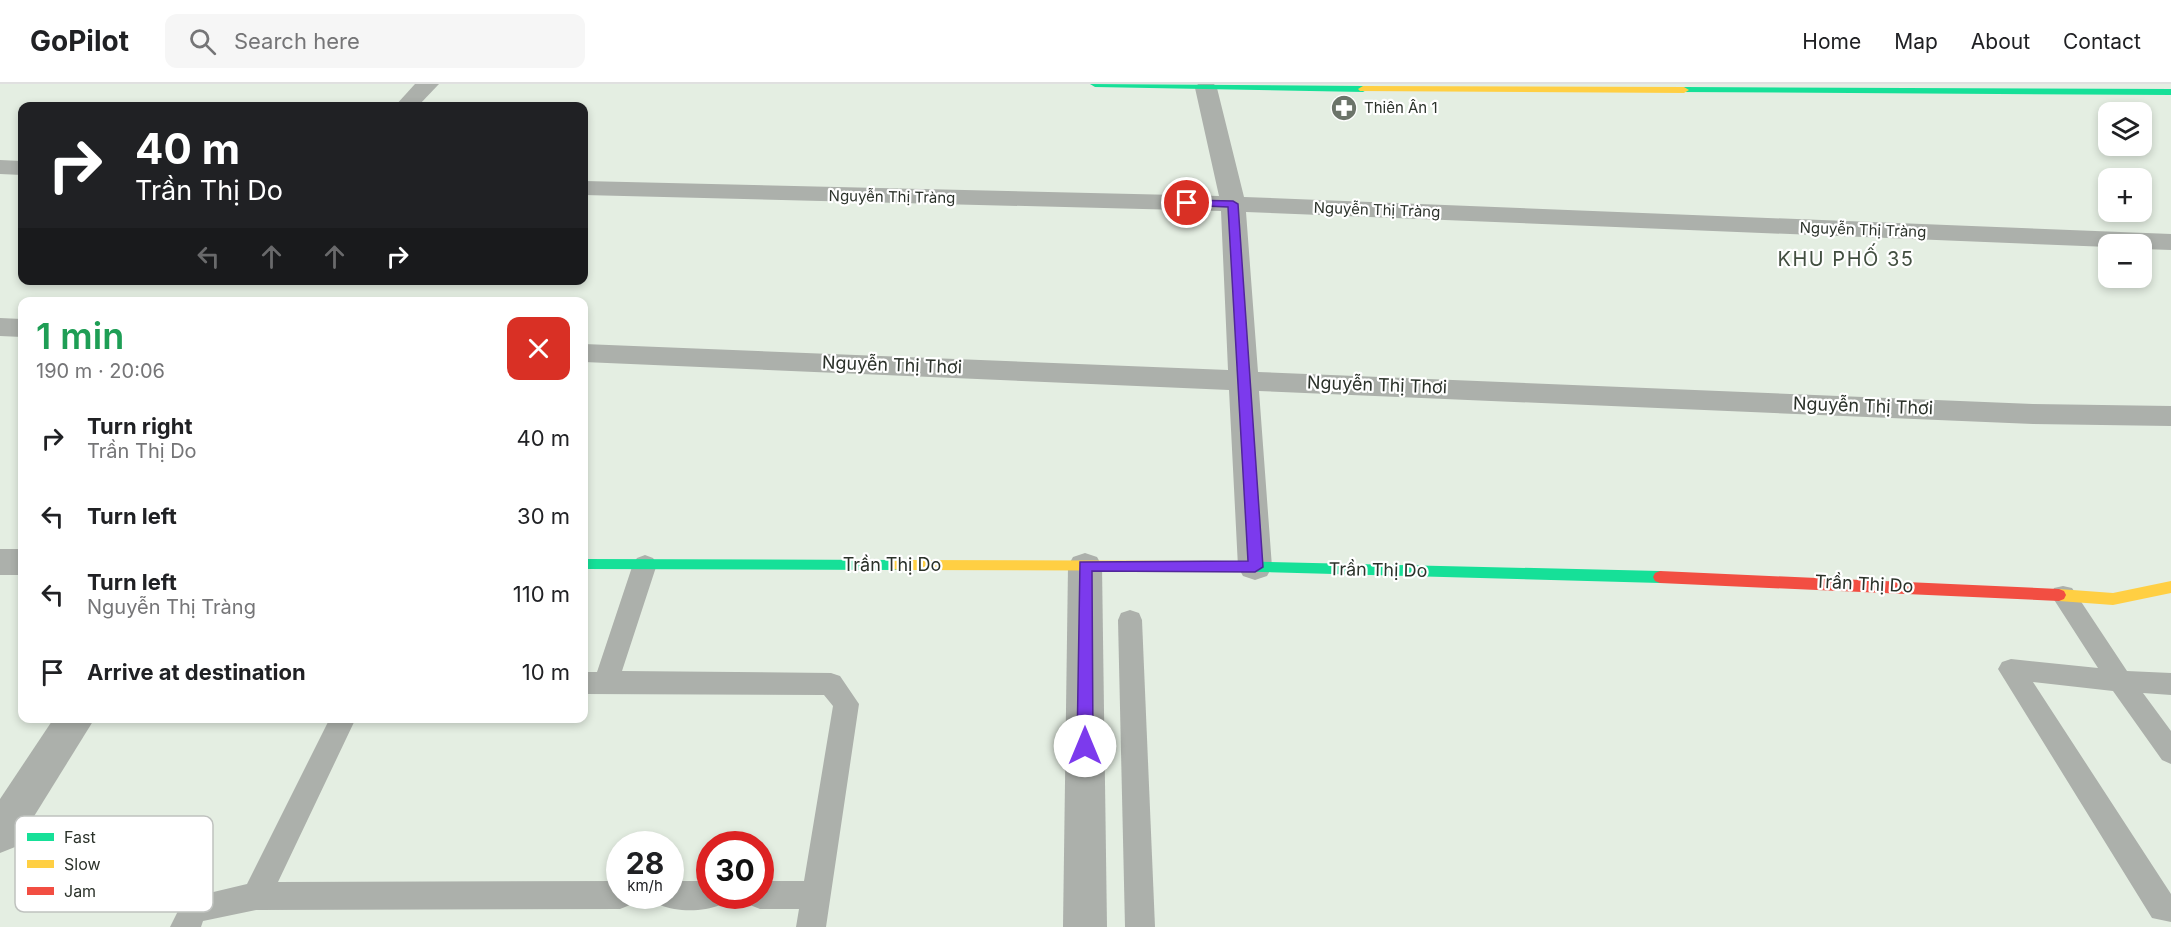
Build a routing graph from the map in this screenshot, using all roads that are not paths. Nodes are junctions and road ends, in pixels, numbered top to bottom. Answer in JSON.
{"nodes":[{"id":1,"x":428,"y":84,"type":"edge"},
{"id":2,"x":1095,"y":84,"type":"edge"},
{"id":3,"x":1206,"y":88,"type":"junction"},
{"id":4,"x":2171,"y":92,"type":"edge"},
{"id":5,"x":409,"y":102,"type":"edge"},
{"id":6,"x":0,"y":167,"type":"edge"},
{"id":7,"x":18,"y":168,"type":"edge"},
{"id":8,"x":588,"y":188,"type":"edge"},
{"id":9,"x":1233,"y":204,"type":"junction"},
{"id":10,"x":2171,"y":242,"type":"edge"},
{"id":11,"x":0,"y":327,"type":"edge"},
{"id":12,"x":18,"y":328,"type":"edge"},
{"id":13,"x":588,"y":353,"type":"edge"},
{"id":14,"x":1246,"y":380,"type":"junction"},
{"id":15,"x":2171,"y":416,"type":"edge"},
{"id":16,"x":0,"y":562,"type":"edge"},
{"id":17,"x":18,"y":562,"type":"edge"},
{"id":18,"x":588,"y":564,"type":"edge"},
{"id":19,"x":645,"y":564,"type":"junction"},
{"id":20,"x":1085,"y":566,"type":"junction"},
{"id":21,"x":1255,"y":567,"type":"junction"},
{"id":22,"x":2171,"y":587,"type":"edge"},
{"id":23,"x":2063,"y":596,"type":"junction"},
{"id":24,"x":1130,"y":620,"type":"dead end"},
{"id":25,"x":2120,"y":681,"type":"junction"},
{"id":26,"x":595,"y":682,"type":"edge"},
{"id":27,"x":2171,"y":684,"type":"edge"},
{"id":28,"x":73,"y":723,"type":"edge"},
{"id":29,"x":341,"y":723,"type":"edge"},
{"id":30,"x":2171,"y":752,"type":"edge"},
{"id":31,"x":0,"y":834,"type":"edge"},
{"id":32,"x":606,"y":895,"type":"edge"},
{"id":33,"x":774,"y":895,"type":"edge"},
{"id":34,"x":816,"y":895,"type":"junction"},
{"id":35,"x":256,"y":896,"type":"junction"},
{"id":36,"x":213,"y":905,"type":"edge"},
{"id":37,"x":2171,"y":908,"type":"edge"},
{"id":38,"x":192,"y":912,"type":"edge"},
{"id":39,"x":184,"y":927,"type":"edge"},
{"id":40,"x":811,"y":927,"type":"edge"},
{"id":41,"x":1085,"y":927,"type":"edge"},
{"id":42,"x":1140,"y":927,"type":"edge"}],
"edges":[{"from":1,"to":5,"type":"street"},
{"from":2,"to":3,"type":"street"},
{"from":3,"to":4,"type":"street"},
{"from":3,"to":9,"type":"street"},
{"from":6,"to":7,"type":"street"},
{"from":8,"to":9,"type":"street","name":"Nguyễn Thị Tràng"},
{"from":9,"to":10,"type":"street","name":"Nguyễn Thị Tràng"},
{"from":9,"to":14,"type":"street"},
{"from":11,"to":12,"type":"street"},
{"from":13,"to":14,"type":"street","name":"Nguyễn Thị Thơi"},
{"from":14,"to":15,"type":"street","name":"Nguyễn Thị Thơi"},
{"from":14,"to":21,"type":"street"},
{"from":16,"to":17,"type":"street"},
{"from":18,"to":19,"type":"street","name":"Trần Thị Do"},
{"from":19,"to":20,"type":"street","name":"Trần Thị Do"},
{"from":19,"to":26,"type":"lane"},
{"from":20,"to":21,"type":"street","name":"Trần Thị Do"},
{"from":20,"to":41,"type":"street"},
{"from":21,"to":23,"type":"street","name":"Trần Thị Do"},
{"from":22,"to":23,"type":"street","name":"Trần Thị Do"},
{"from":23,"to":25,"type":"lane"},
{"from":24,"to":42,"type":"lane"},
{"from":25,"to":27,"type":"lane"},
{"from":25,"to":30,"type":"lane"},
{"from":25,"to":37,"type":"lane"},
{"from":26,"to":34,"type":"lane"},
{"from":28,"to":31,"type":"street"},
{"from":29,"to":35,"type":"lane"},
{"from":32,"to":35,"type":"lane"},
{"from":33,"to":34,"type":"lane"},
{"from":34,"to":40,"type":"lane"},
{"from":35,"to":36,"type":"lane"},
{"from":38,"to":39,"type":"lane"}]}
